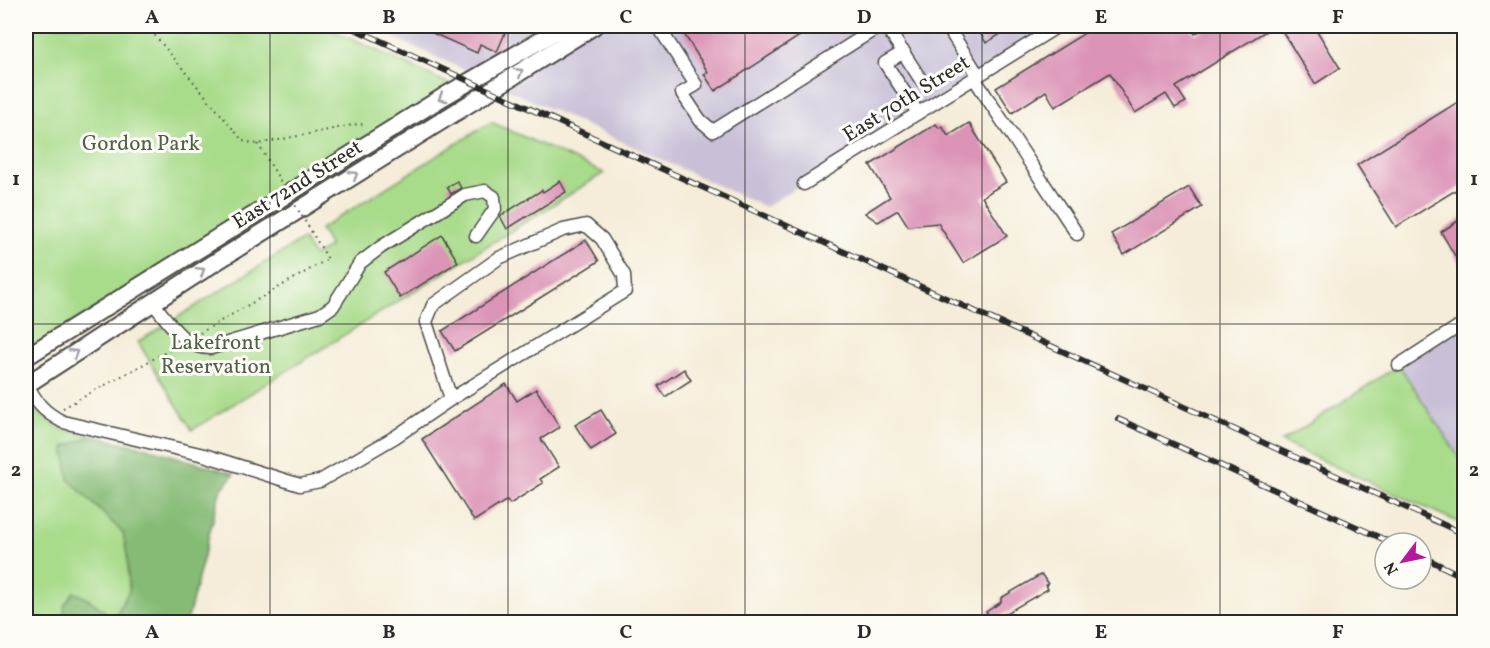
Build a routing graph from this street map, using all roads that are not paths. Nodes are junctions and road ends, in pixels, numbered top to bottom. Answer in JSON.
{"nodes":[{"id":1,"x":565,"y":26,"type":"edge"},
{"id":2,"x":594,"y":26,"type":"edge"},
{"id":3,"x":658,"y":26,"type":"edge"},
{"id":4,"x":880,"y":26,"type":"edge"},
{"id":5,"x":886,"y":26,"type":"edge"},
{"id":6,"x":947,"y":26,"type":"edge"},
{"id":7,"x":1058,"y":26,"type":"edge"},
{"id":8,"x":904,"y":52,"type":"junction"},
{"id":9,"x":976,"y":77,"type":"junction"},
{"id":10,"x":921,"y":80,"type":"dead end"},
{"id":11,"x":918,"y":113,"type":"junction"},
{"id":12,"x":804,"y":184,"type":"dead end"},
{"id":13,"x":1077,"y":234,"type":"dead end"},
{"id":14,"x":476,"y":236,"type":"dead end"},
{"id":15,"x":142,"y":283,"type":"junction"},
{"id":16,"x":152,"y":302,"type":"junction"},
{"id":17,"x":1464,"y":323,"type":"edge"},
{"id":18,"x":26,"y":357,"type":"edge"},
{"id":19,"x":1399,"y":365,"type":"dead end"},
{"id":20,"x":26,"y":384,"type":"edge"},
{"id":21,"x":451,"y":399,"type":"junction"}],
"edges":[{"from":1,"to":15,"type":"main road","name":"East 72nd Street","one_way":true},
{"from":16,"to":2,"type":"main road","name":"East 72nd Street","one_way":true},
{"from":3,"to":4,"type":"street"},
{"from":5,"to":8,"type":"street"},
{"from":6,"to":9,"type":"street"},
{"from":7,"to":9,"type":"street","name":"East 70th Street"},
{"from":8,"to":10,"type":"street"},
{"from":8,"to":11,"type":"street"},
{"from":9,"to":11,"type":"street","name":"East 70th Street"},
{"from":9,"to":13,"type":"street"},
{"from":11,"to":12,"type":"street","name":"East 70th Street"},
{"from":14,"to":16,"type":"street"},
{"from":15,"to":16,"type":"main road"},
{"from":15,"to":18,"type":"main road","name":"East 72nd Street"},
{"from":20,"to":16,"type":"main road","name":"East 72nd Street","one_way":true},
{"from":17,"to":19,"type":"street"},
{"from":20,"to":21,"type":"street"},
{"from":21,"to":21,"type":"street"}]}
